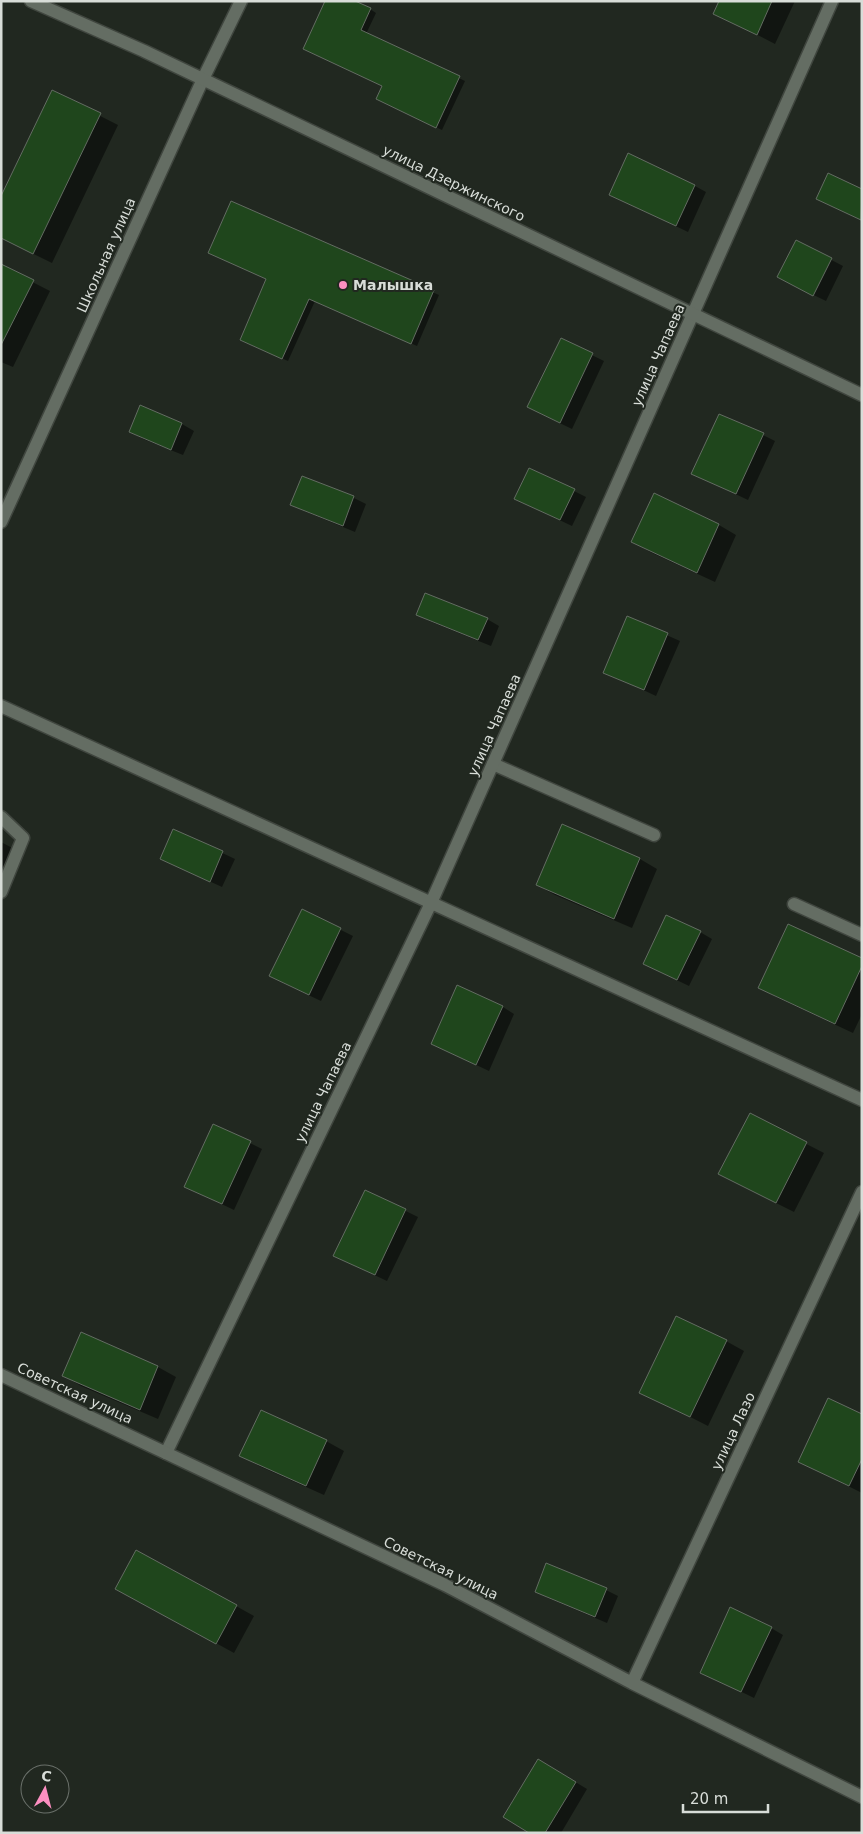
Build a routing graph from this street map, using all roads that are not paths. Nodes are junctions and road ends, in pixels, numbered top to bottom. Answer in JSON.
{"nodes":[{"id":1,"x":31,"y":1,"type":"edge"},
{"id":2,"x":241,"y":1,"type":"edge"},
{"id":3,"x":832,"y":1,"type":"edge"},
{"id":4,"x":203,"y":79,"type":"junction"},
{"id":5,"x":693,"y":314,"type":"junction"},
{"id":6,"x":862,"y":395,"type":"edge"},
{"id":7,"x":1,"y":522,"type":"edge"},
{"id":8,"x":1,"y":706,"type":"edge"},
{"id":9,"x":493,"y":764,"type":"junction"},
{"id":10,"x":1,"y":817,"type":"edge"},
{"id":11,"x":654,"y":835,"type":"dead end"},
{"id":12,"x":1,"y":892,"type":"edge"},
{"id":13,"x":431,"y":903,"type":"junction"},
{"id":14,"x":794,"y":904,"type":"dead end"},
{"id":15,"x":862,"y":935,"type":"edge"},
{"id":16,"x":862,"y":1100,"type":"edge"},
{"id":17,"x":862,"y":1192,"type":"edge"},
{"id":18,"x":1,"y":1375,"type":"edge"},
{"id":19,"x":166,"y":1453,"type":"junction"},
{"id":20,"x":632,"y":1683,"type":"junction"},
{"id":21,"x":862,"y":1797,"type":"edge"}],
"edges":[{"from":1,"to":4,"type":"street","name":"улица Дзержинского"},
{"from":2,"to":4,"type":"street","name":"Школьная улица"},
{"from":3,"to":5,"type":"street","name":"улица Чапаева"},
{"from":4,"to":5,"type":"street","name":"улица Дзержинского"},
{"from":4,"to":7,"type":"street","name":"Школьная улица"},
{"from":5,"to":6,"type":"street","name":"улица Дзержинского"},
{"from":5,"to":9,"type":"street","name":"улица Чапаева"},
{"from":8,"to":13,"type":"street"},
{"from":9,"to":11,"type":"street"},
{"from":9,"to":13,"type":"street","name":"улица Чапаева"},
{"from":10,"to":12,"type":"street"},
{"from":13,"to":16,"type":"street"},
{"from":13,"to":19,"type":"street","name":"улица Чапаева"},
{"from":14,"to":15,"type":"street"},
{"from":17,"to":20,"type":"street","name":"улица Лазо"},
{"from":18,"to":19,"type":"street","name":"Советская улица"},
{"from":19,"to":20,"type":"street","name":"Советская улица"},
{"from":20,"to":21,"type":"street","name":"Советская улица"}]}
